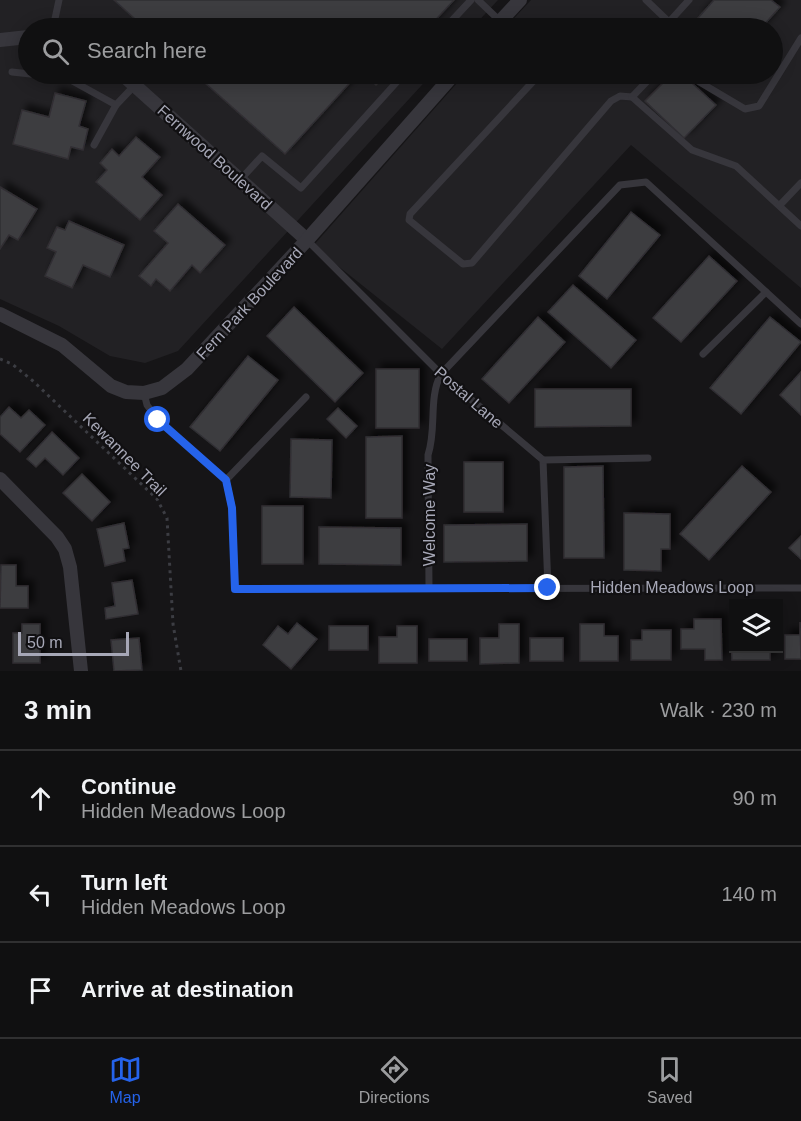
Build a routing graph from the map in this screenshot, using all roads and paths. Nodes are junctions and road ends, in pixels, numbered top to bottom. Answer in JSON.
{"nodes":[{"id":1,"x":59,"y":0,"type":"edge"},
{"id":2,"x":471,"y":0,"type":"edge"},
{"id":3,"x":478,"y":0,"type":"edge"},
{"id":4,"x":520,"y":0,"type":"edge"},
{"id":5,"x":646,"y":0,"type":"edge"},
{"id":6,"x":689,"y":0,"type":"edge"},
{"id":7,"x":55,"y":18,"type":"edge"},
{"id":8,"x":454,"y":18,"type":"edge"},
{"id":9,"x":492,"y":18,"type":"edge"},
{"id":10,"x":503,"y":18,"type":"edge"},
{"id":11,"x":665,"y":18,"type":"edge"},
{"id":12,"x":673,"y":18,"type":"edge"},
{"id":13,"x":18,"y":39,"type":"edge"},
{"id":14,"x":801,"y":39,"type":"edge"},
{"id":15,"x":0,"y":40,"type":"edge"},
{"id":16,"x":783,"y":68,"type":"edge"},
{"id":17,"x":12,"y":72,"type":"dead end"},
{"id":18,"x":18,"y":73,"type":"edge"},
{"id":19,"x":78,"y":84,"type":"edge"},
{"id":20,"x":395,"y":84,"type":"edge"},
{"id":21,"x":445,"y":84,"type":"edge"},
{"id":22,"x":531,"y":84,"type":"edge"},
{"id":23,"x":645,"y":84,"type":"edge"},
{"id":24,"x":702,"y":84,"type":"edge"},
{"id":25,"x":773,"y":84,"type":"edge"},
{"id":26,"x":135,"y":85,"type":"joint"},
{"id":27,"x":632,"y":98,"type":"junction"},
{"id":28,"x":116,"y":105,"type":"junction"},
{"id":29,"x":94,"y":145,"type":"dead end"},
{"id":30,"x":240,"y":180,"type":"junction"},
{"id":31,"x":801,"y":183,"type":"edge"},
{"id":32,"x":780,"y":205,"type":"junction"},
{"id":33,"x":801,"y":226,"type":"edge"},
{"id":34,"x":307,"y":240,"type":"junction"},
{"id":35,"x":766,"y":292,"type":"junction"},
{"id":36,"x":0,"y":314,"type":"edge"},
{"id":37,"x":801,"y":324,"type":"edge"},
{"id":38,"x":703,"y":354,"type":"dead end"},
{"id":39,"x":0,"y":359,"type":"edge"},
{"id":40,"x":441,"y":374,"type":"junction"},
{"id":41,"x":144,"y":393,"type":"junction"},
{"id":42,"x":306,"y":397,"type":"dead end"},
{"id":43,"x":648,"y":458,"type":"dead end"},
{"id":44,"x":543,"y":460,"type":"junction"},
{"id":45,"x":0,"y":479,"type":"edge"},
{"id":46,"x":226,"y":480,"type":"junction"},
{"id":47,"x":429,"y":587,"type":"junction"},
{"id":48,"x":548,"y":588,"type":"junction"},
{"id":49,"x":801,"y":588,"type":"edge"},
{"id":50,"x":81,"y":671,"type":"edge"},
{"id":51,"x":181,"y":671,"type":"edge"}],
"edges":[{"from":1,"to":7,"type":"lane"},
{"from":2,"to":8,"type":"lane"},
{"from":3,"to":9,"type":"lane"},
{"from":4,"to":10,"type":"street"},
{"from":5,"to":11,"type":"lane"},
{"from":6,"to":12,"type":"lane"},
{"from":13,"to":15,"type":"street"},
{"from":14,"to":16,"type":"lane"},
{"from":17,"to":18,"type":"lane"},
{"from":19,"to":28,"type":"lane"},
{"from":20,"to":30,"type":"lane"},
{"from":21,"to":34,"type":"street","name":"Fern Park Boulevard"},
{"from":22,"to":27,"type":"lane"},
{"from":23,"to":27,"type":"lane"},
{"from":24,"to":25,"type":"lane"},
{"from":26,"to":28,"type":"lane"},
{"from":26,"to":30,"type":"street","name":"Fernwood Boulevard"},
{"from":27,"to":32,"type":"lane"},
{"from":28,"to":29,"type":"lane"},
{"from":30,"to":34,"type":"street","name":"Fernwood Boulevard"},
{"from":31,"to":32,"type":"lane"},
{"from":32,"to":33,"type":"lane"},
{"from":34,"to":40,"type":"lane","name":"Postal Lane"},
{"from":34,"to":41,"type":"street","name":"Fern Park Boulevard"},
{"from":35,"to":37,"type":"lane"},
{"from":35,"to":38,"type":"lane"},
{"from":35,"to":40,"type":"lane"},
{"from":36,"to":41,"type":"street"},
{"from":39,"to":51,"type":"path","name":"Kewannee Trail"},
{"from":40,"to":44,"type":"lane","name":"Postal Lane"},
{"from":40,"to":47,"type":"lane","name":"Welcome Way"},
{"from":41,"to":46,"type":"lane"},
{"from":42,"to":46,"type":"lane"},
{"from":43,"to":44,"type":"lane"},
{"from":44,"to":48,"type":"lane"},
{"from":45,"to":50,"type":"street"},
{"from":46,"to":47,"type":"lane","name":"Hidden Meadows Loop"},
{"from":47,"to":48,"type":"lane","name":"Hidden Meadows Loop"},
{"from":48,"to":49,"type":"lane","name":"Hidden Meadows Loop"}]}
